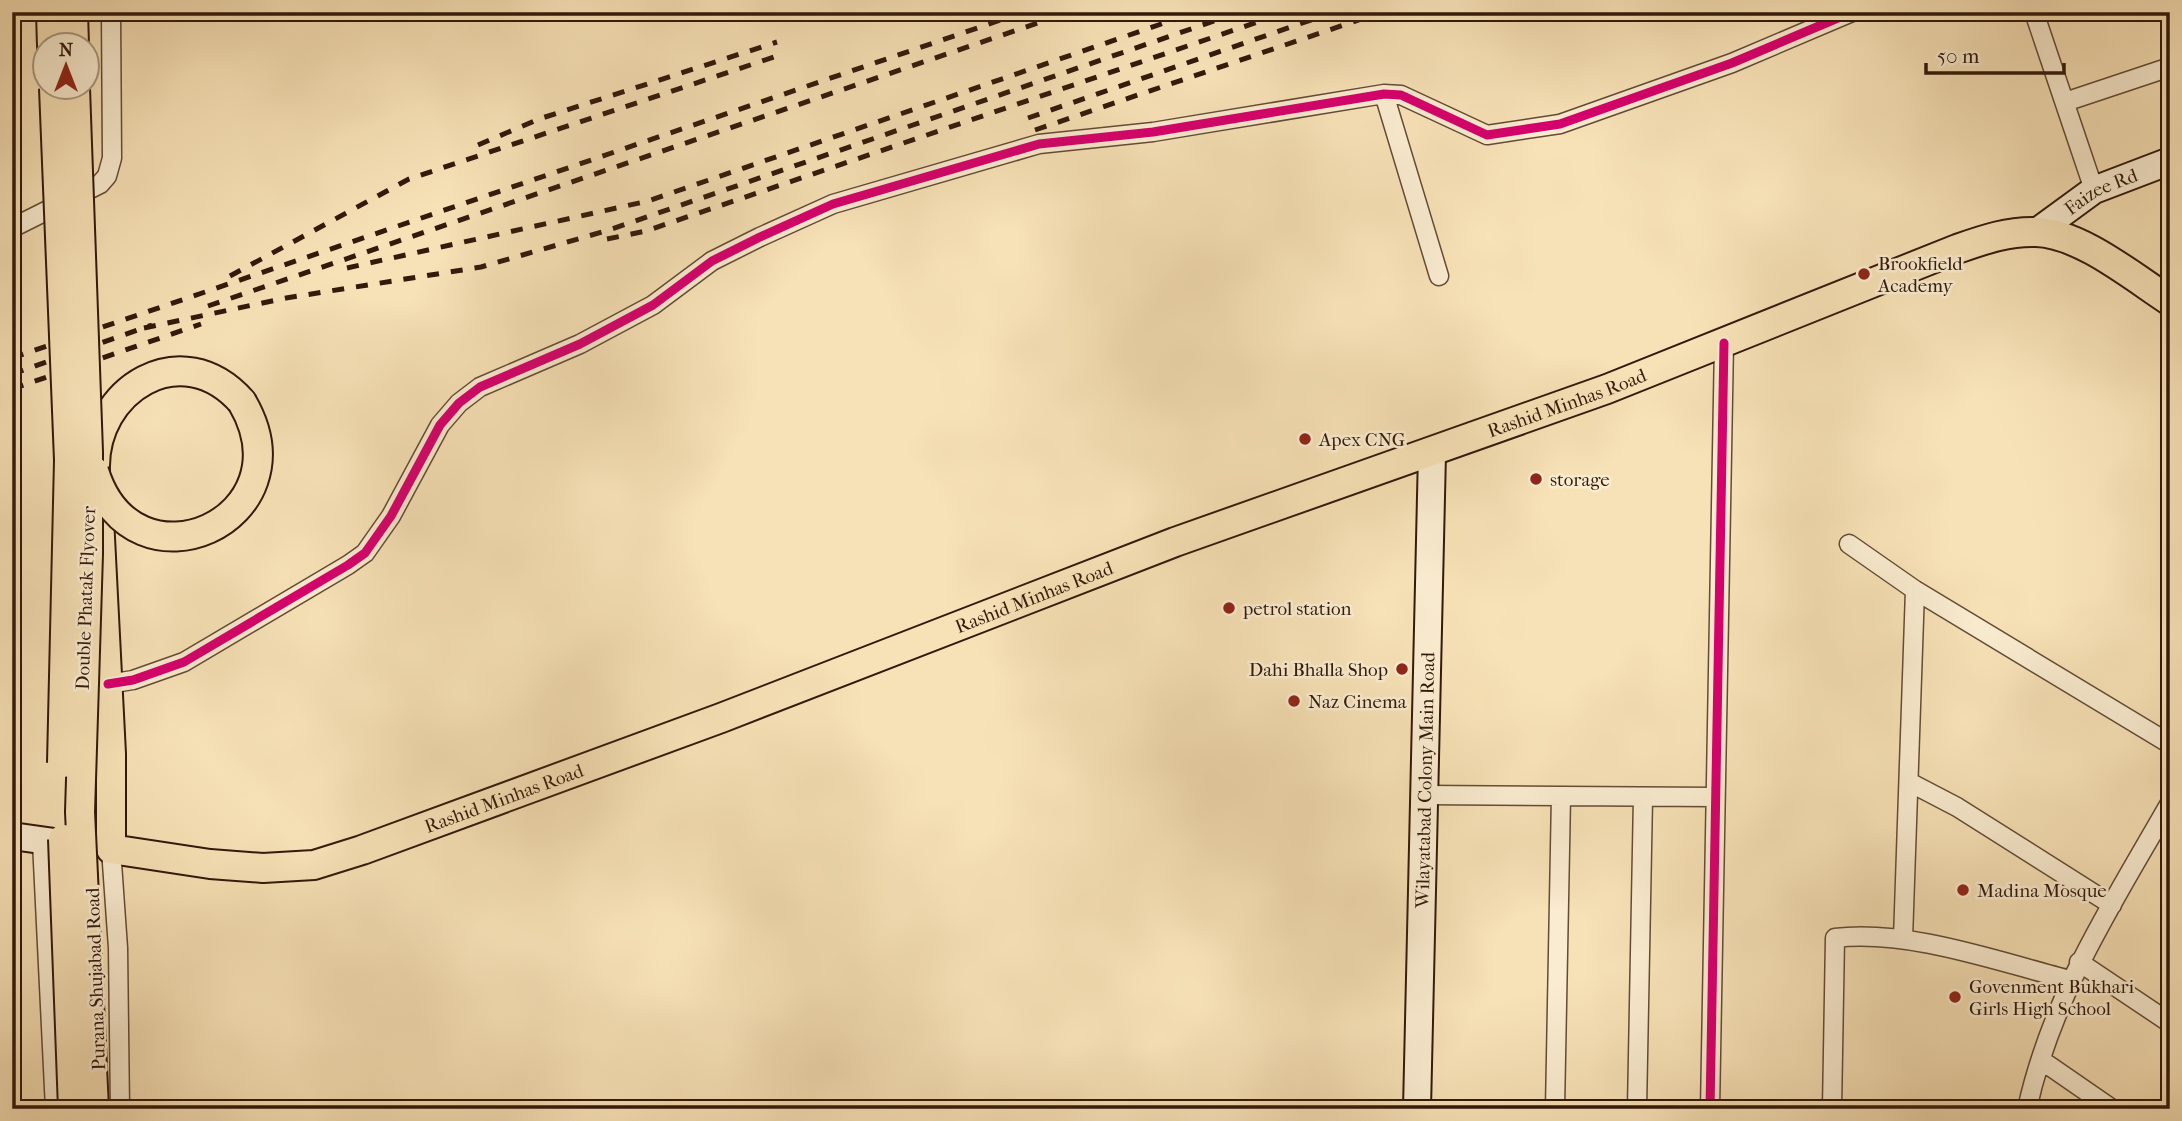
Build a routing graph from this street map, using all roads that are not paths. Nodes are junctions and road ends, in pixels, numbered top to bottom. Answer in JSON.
{"nodes":[{"id":1,"x":51,"y":12,"type":"edge"},
{"id":2,"x":72,"y":12,"type":"edge"},
{"id":3,"x":111,"y":12,"type":"edge"},
{"id":4,"x":1852,"y":12,"type":"edge"},
{"id":5,"x":2034,"y":12,"type":"edge"},
{"id":6,"x":52,"y":32,"type":"edge"},
{"id":7,"x":73,"y":32,"type":"edge"},
{"id":8,"x":2170,"y":67,"type":"edge"},
{"id":9,"x":1384,"y":94,"type":"junction"},
{"id":10,"x":55,"y":102,"type":"edge"},
{"id":11,"x":76,"y":102,"type":"edge"},
{"id":12,"x":2065,"y":102,"type":"junction"},
{"id":13,"x":2170,"y":161,"type":"edge"},
{"id":14,"x":2094,"y":190,"type":"junction"},
{"id":15,"x":21,"y":225,"type":"edge"},
{"id":16,"x":2038,"y":232,"type":"junction"},
{"id":17,"x":1439,"y":276,"type":"dead end"},
{"id":18,"x":2170,"y":301,"type":"edge"},
{"id":19,"x":1724,"y":342,"type":"junction"},
{"id":20,"x":88,"y":452,"type":"junction"},
{"id":21,"x":1432,"y":453,"type":"junction"},
{"id":22,"x":1849,"y":544,"type":"dead end"},
{"id":23,"x":1916,"y":590,"type":"junction"},
{"id":24,"x":108,"y":684,"type":"junction"},
{"id":25,"x":2170,"y":744,"type":"edge"},
{"id":26,"x":1909,"y":782,"type":"junction"},
{"id":27,"x":1426,"y":795,"type":"junction"},
{"id":28,"x":1561,"y":796,"type":"junction"},
{"id":29,"x":1643,"y":797,"type":"junction"},
{"id":30,"x":1715,"y":797,"type":"junction"},
{"id":31,"x":2170,"y":803,"type":"edge"},
{"id":32,"x":12,"y":836,"type":"edge"},
{"id":33,"x":42,"y":842,"type":"junction"},
{"id":34,"x":111,"y":849,"type":"junction"},
{"id":35,"x":2112,"y":905,"type":"junction"},
{"id":36,"x":1903,"y":939,"type":"junction"},
{"id":37,"x":2080,"y":962,"type":"junction"},
{"id":38,"x":2070,"y":980,"type":"junction"},
{"id":39,"x":2170,"y":1023,"type":"edge"},
{"id":40,"x":2041,"y":1060,"type":"junction"},
{"id":41,"x":55,"y":1109,"type":"edge"},
{"id":42,"x":73,"y":1109,"type":"edge"},
{"id":43,"x":94,"y":1109,"type":"edge"},
{"id":44,"x":120,"y":1109,"type":"edge"},
{"id":45,"x":1417,"y":1109,"type":"edge"},
{"id":46,"x":1555,"y":1109,"type":"edge"},
{"id":47,"x":1637,"y":1109,"type":"edge"},
{"id":48,"x":1710,"y":1109,"type":"edge"},
{"id":49,"x":1832,"y":1109,"type":"edge"},
{"id":50,"x":2027,"y":1109,"type":"edge"},
{"id":51,"x":2112,"y":1109,"type":"edge"}],
"edges":[{"from":1,"to":6,"type":"main road"},
{"from":2,"to":7,"type":"main road"},
{"from":3,"to":15,"type":"street"},
{"from":4,"to":9,"type":"street"},
{"from":5,"to":12,"type":"street"},
{"from":8,"to":12,"type":"street"},
{"from":9,"to":17,"type":"street"},
{"from":9,"to":24,"type":"street"},
{"from":10,"to":42,"type":"main road","name":"Double Phatak Flyover","bridge":true},
{"from":11,"to":20,"type":"main road","name":"Double Phatak Flyover","bridge":true},
{"from":12,"to":14,"type":"street"},
{"from":13,"to":14,"type":"street","name":"Faizee Rd"},
{"from":14,"to":16,"type":"street","name":"Faizee Rd"},
{"from":16,"to":18,"type":"main road","name":"Rashid Minhas Road"},
{"from":16,"to":19,"type":"main road","name":"Rashid Minhas Road"},
{"from":19,"to":21,"type":"main road","name":"Rashid Minhas Road"},
{"from":19,"to":30,"type":"street"},
{"from":20,"to":24,"type":"main road","bridge":true},
{"from":20,"to":43,"type":"main road","name":"Double Phatak Flyover","bridge":true},
{"from":21,"to":27,"type":"street","name":"Wilayatabad Colony Main Road"},
{"from":21,"to":34,"type":"main road","name":"Rashid Minhas Road"},
{"from":22,"to":23,"type":"street"},
{"from":23,"to":25,"type":"street"},
{"from":23,"to":26,"type":"street"},
{"from":24,"to":34,"type":"main road"},
{"from":26,"to":35,"type":"street"},
{"from":26,"to":36,"type":"street"},
{"from":27,"to":28,"type":"street"},
{"from":27,"to":45,"type":"street","name":"Wilayatabad Colony Main Road"},
{"from":28,"to":29,"type":"street"},
{"from":28,"to":46,"type":"street"},
{"from":29,"to":30,"type":"street"},
{"from":29,"to":47,"type":"street"},
{"from":30,"to":48,"type":"street"},
{"from":31,"to":35,"type":"street"},
{"from":32,"to":33,"type":"street","name":"Rashid Minhas Road"},
{"from":33,"to":34,"type":"street","name":"Rashid Minhas Road"},
{"from":33,"to":41,"type":"street"},
{"from":34,"to":44,"type":"street","name":"Purana Shujabad Road"},
{"from":35,"to":37,"type":"street"},
{"from":36,"to":38,"type":"street"},
{"from":36,"to":49,"type":"street"},
{"from":37,"to":38,"type":"street"},
{"from":37,"to":39,"type":"street"},
{"from":38,"to":40,"type":"street"},
{"from":40,"to":50,"type":"street"},
{"from":40,"to":51,"type":"street"}]}
